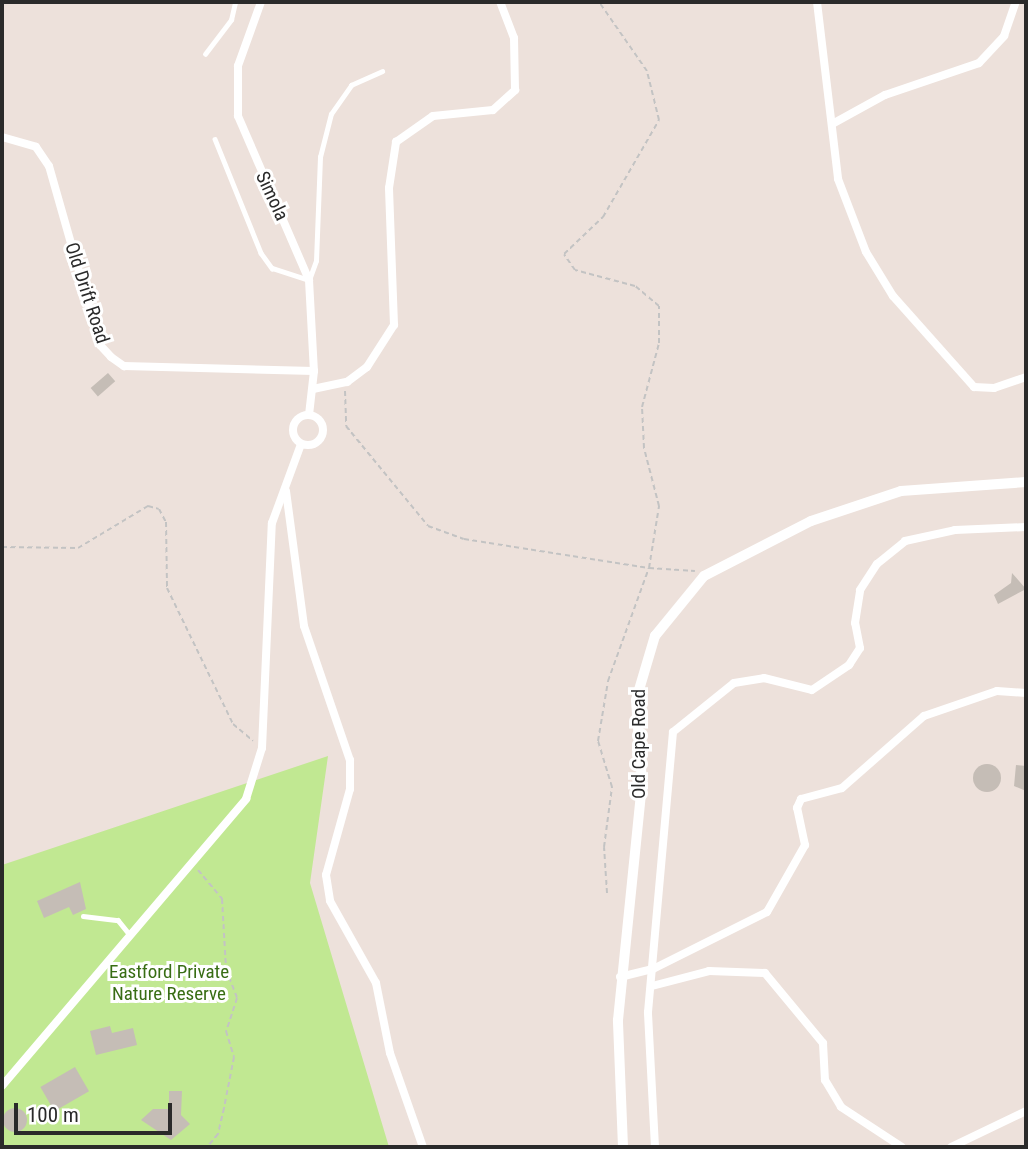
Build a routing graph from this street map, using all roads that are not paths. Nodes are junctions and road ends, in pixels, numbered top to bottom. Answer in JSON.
{"nodes":[{"id":1,"x":235,"y":2,"type":"edge"},
{"id":2,"x":261,"y":2,"type":"edge"},
{"id":3,"x":500,"y":2,"type":"edge"},
{"id":4,"x":817,"y":2,"type":"edge"},
{"id":5,"x":1016,"y":2,"type":"edge"},
{"id":6,"x":205,"y":54,"type":"dead end"},
{"id":7,"x":382,"y":71,"type":"dead end"},
{"id":8,"x":834,"y":123,"type":"junction"},
{"id":9,"x":2,"y":137,"type":"edge"},
{"id":10,"x":215,"y":139,"type":"dead end"},
{"id":11,"x":309,"y":280,"type":"junction"},
{"id":12,"x":314,"y":371,"type":"junction"},
{"id":13,"x":1026,"y":377,"type":"edge"},
{"id":14,"x":313,"y":391,"type":"junction"},
{"id":15,"x":309,"y":415,"type":"junction"},
{"id":16,"x":301,"y":444,"type":"junction"},
{"id":17,"x":1026,"y":482,"type":"edge"},
{"id":18,"x":286,"y":492,"type":"junction"},
{"id":19,"x":1026,"y":527,"type":"edge"},
{"id":20,"x":1026,"y":693,"type":"edge"},
{"id":21,"x":83,"y":916,"type":"dead end"},
{"id":22,"x":131,"y":935,"type":"junction"},
{"id":23,"x":653,"y":969,"type":"junction"},
{"id":24,"x":620,"y":977,"type":"junction"},
{"id":25,"x":652,"y":986,"type":"junction"},
{"id":26,"x":2,"y":1086,"type":"edge"},
{"id":27,"x":1026,"y":1111,"type":"edge"},
{"id":28,"x":423,"y":1147,"type":"edge"},
{"id":29,"x":623,"y":1147,"type":"edge"},
{"id":30,"x":655,"y":1147,"type":"edge"},
{"id":31,"x":902,"y":1147,"type":"edge"},
{"id":32,"x":951,"y":1147,"type":"edge"}],
"edges":[{"from":1,"to":6,"type":"lane"},
{"from":2,"to":11,"type":"street","name":"Simola"},
{"from":3,"to":14,"type":"street"},
{"from":4,"to":8,"type":"street"},
{"from":5,"to":8,"type":"street"},
{"from":7,"to":11,"type":"lane"},
{"from":8,"to":13,"type":"street"},
{"from":9,"to":12,"type":"street","name":"Old Drift Road"},
{"from":10,"to":11,"type":"lane"},
{"from":11,"to":12,"type":"street","name":"Simola"},
{"from":12,"to":14,"type":"street","name":"Simola"},
{"from":14,"to":15,"type":"street","name":"Simola"},
{"from":15,"to":16,"type":"street","name":"Simola"},
{"from":15,"to":16,"type":"street"},
{"from":16,"to":18,"type":"street"},
{"from":17,"to":24,"type":"street","name":"Old Cape Road"},
{"from":18,"to":22,"type":"street"},
{"from":18,"to":28,"type":"street"},
{"from":19,"to":23,"type":"street"},
{"from":20,"to":23,"type":"street"},
{"from":21,"to":22,"type":"lane"},
{"from":22,"to":26,"type":"street"},
{"from":23,"to":24,"type":"street"},
{"from":23,"to":25,"type":"street"},
{"from":24,"to":29,"type":"street","name":"Old Cape Road"},
{"from":25,"to":30,"type":"street"},
{"from":25,"to":31,"type":"street"},
{"from":27,"to":32,"type":"street"}]}
